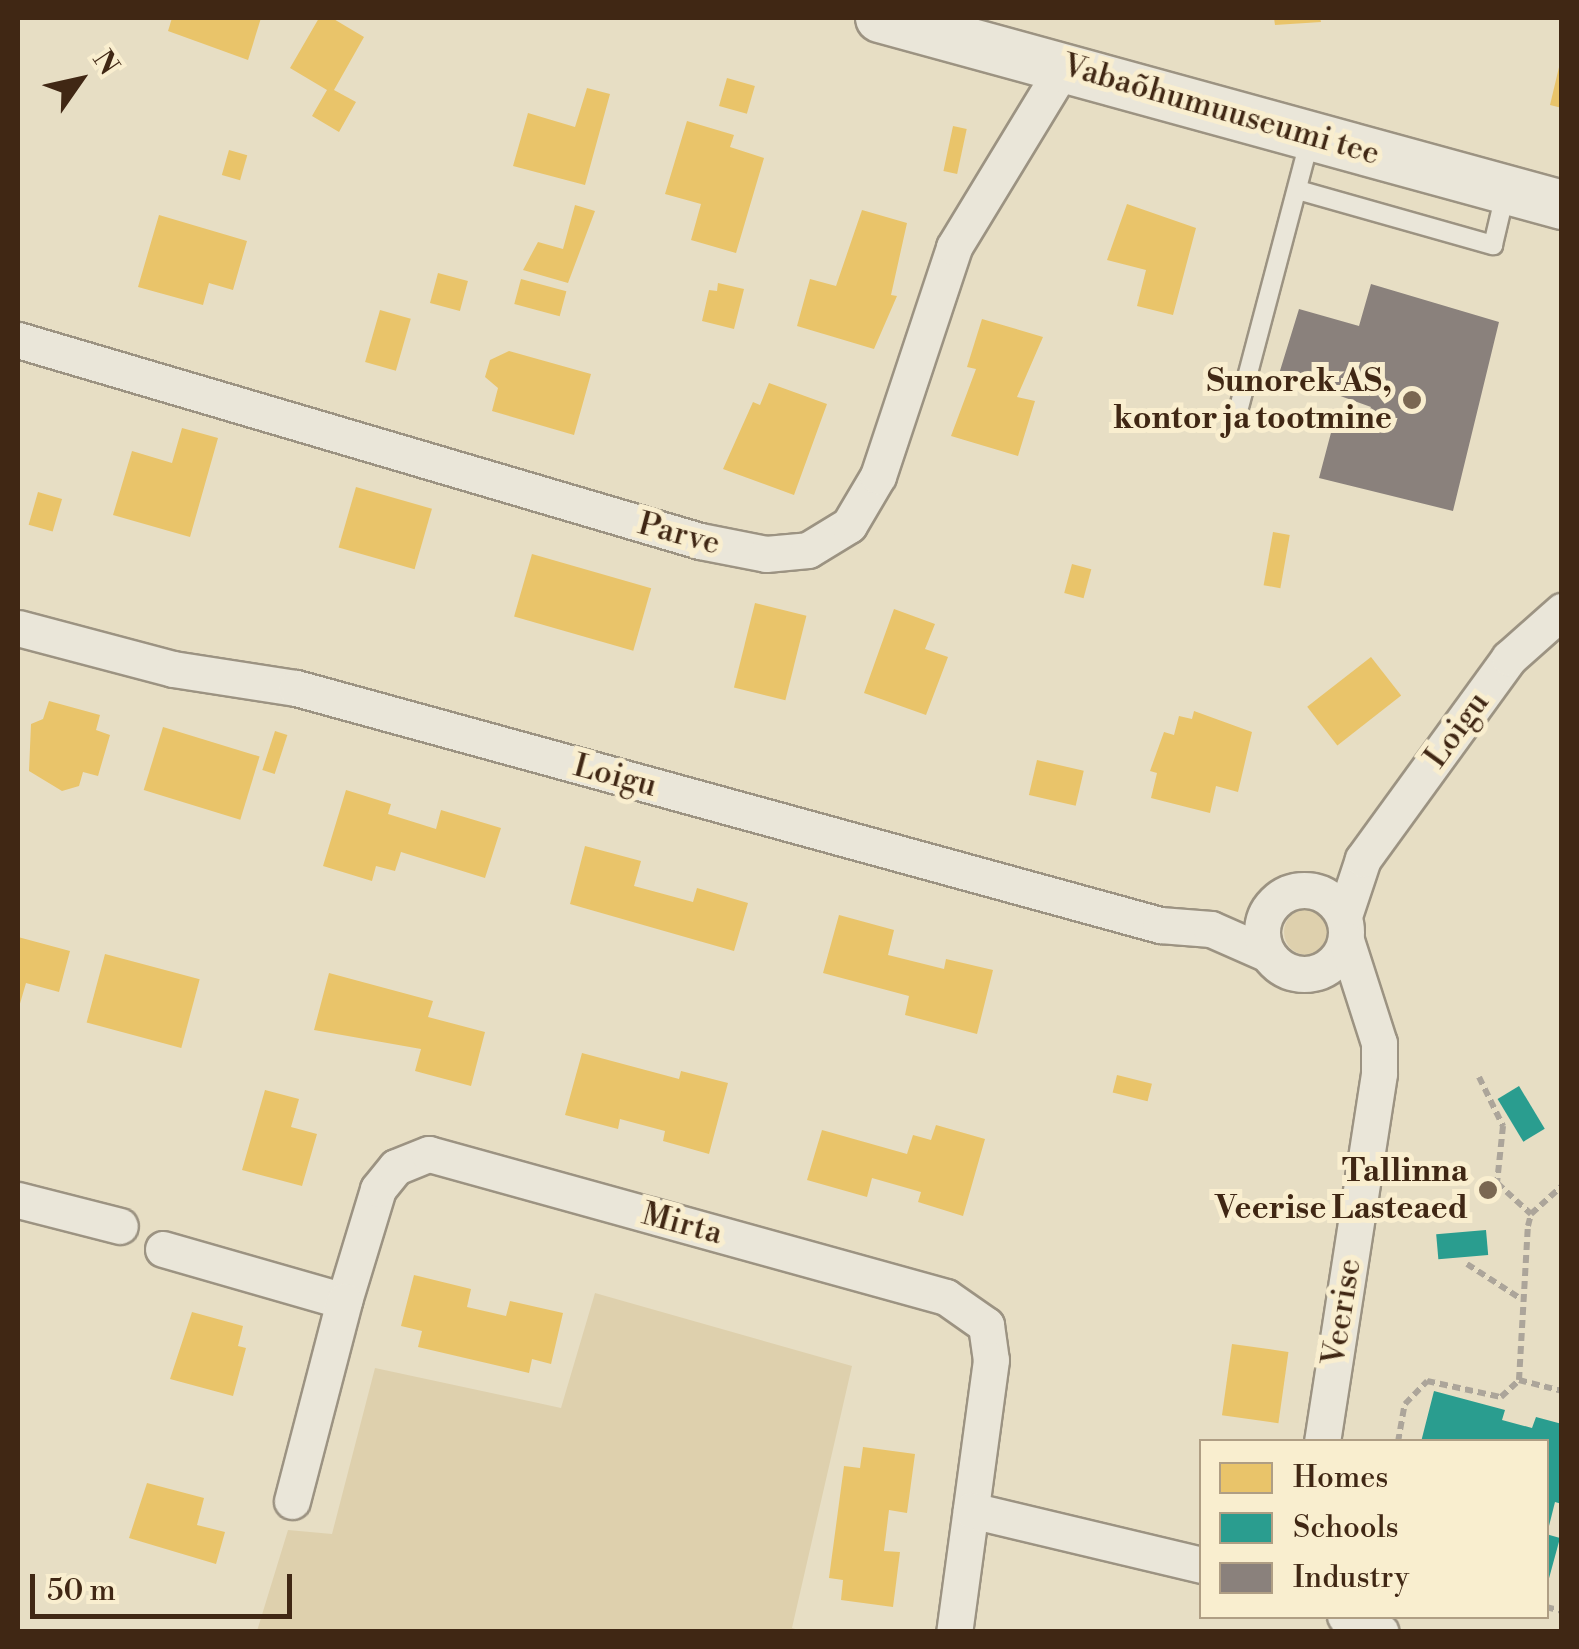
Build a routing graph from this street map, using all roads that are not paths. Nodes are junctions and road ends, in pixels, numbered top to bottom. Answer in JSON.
{"nodes":[{"id":1,"x":880,"y":18,"type":"edge"},
{"id":2,"x":1064,"y":66,"type":"junction"},
{"id":3,"x":1311,"y":135,"type":"junction"},
{"id":4,"x":1298,"y":190,"type":"junction"},
{"id":5,"x":1506,"y":190,"type":"junction"},
{"id":6,"x":1562,"y":206,"type":"edge"},
{"id":7,"x":18,"y":340,"type":"edge"},
{"id":8,"x":1237,"y":416,"type":"dead end"},
{"id":9,"x":1562,"y":612,"type":"edge"},
{"id":10,"x":18,"y":628,"type":"edge"},
{"id":11,"x":1363,"y":858,"type":"junction"},
{"id":12,"x":1301,"y":890,"type":"junction"},
{"id":13,"x":1267,"y":912,"type":"junction"},
{"id":14,"x":1345,"y":928,"type":"junction"},
{"id":15,"x":1211,"y":930,"type":"junction"},
{"id":16,"x":1268,"y":954,"type":"junction"},
{"id":17,"x":1308,"y":974,"type":"junction"},
{"id":18,"x":1367,"y":1006,"type":"junction"},
{"id":19,"x":18,"y":1200,"type":"edge"},
{"id":20,"x":120,"y":1226,"type":"dead end"},
{"id":21,"x":163,"y":1249,"type":"dead end"},
{"id":22,"x":344,"y":1301,"type":"junction"},
{"id":23,"x":1322,"y":1439,"type":"edge"},
{"id":24,"x":292,"y":1501,"type":"dead end"},
{"id":25,"x":971,"y":1510,"type":"junction"},
{"id":26,"x":1199,"y":1564,"type":"edge"},
{"id":27,"x":1351,"y":1619,"type":"edge"},
{"id":28,"x":954,"y":1632,"type":"edge"},
{"id":29,"x":1382,"y":1632,"type":"edge"}],
"edges":[{"from":1,"to":2,"type":"street","name":"Vabaõhumuuseumi tee"},
{"from":2,"to":3,"type":"street","name":"Vabaõhumuuseumi tee"},
{"from":2,"to":7,"type":"street","name":"Parve"},
{"from":3,"to":4,"type":"lane"},
{"from":3,"to":5,"type":"street","name":"Vabaõhumuuseumi tee"},
{"from":4,"to":5,"type":"lane"},
{"from":4,"to":8,"type":"lane"},
{"from":5,"to":6,"type":"street","name":"Vabaõhumuuseumi tee"},
{"from":9,"to":11,"type":"street","name":"Loigu"},
{"from":10,"to":15,"type":"street","name":"Loigu"},
{"from":11,"to":12,"type":"street","name":"Loigu"},
{"from":11,"to":14,"type":"street","name":"Loigu"},
{"from":12,"to":13,"type":"street"},
{"from":12,"to":14,"type":"street"},
{"from":13,"to":15,"type":"street","name":"Loigu"},
{"from":13,"to":16,"type":"street"},
{"from":14,"to":17,"type":"street"},
{"from":14,"to":18,"type":"street","name":"Veerise"},
{"from":15,"to":16,"type":"street","name":"Loigu"},
{"from":16,"to":17,"type":"street"},
{"from":17,"to":18,"type":"street"},
{"from":18,"to":23,"type":"street","name":"Veerise"},
{"from":19,"to":20,"type":"street"},
{"from":21,"to":22,"type":"street"},
{"from":22,"to":24,"type":"street","name":"Mirta"},
{"from":22,"to":25,"type":"street","name":"Mirta"},
{"from":25,"to":26,"type":"street"},
{"from":25,"to":28,"type":"street","name":"Mirta"},
{"from":27,"to":29,"type":"street"}]}
